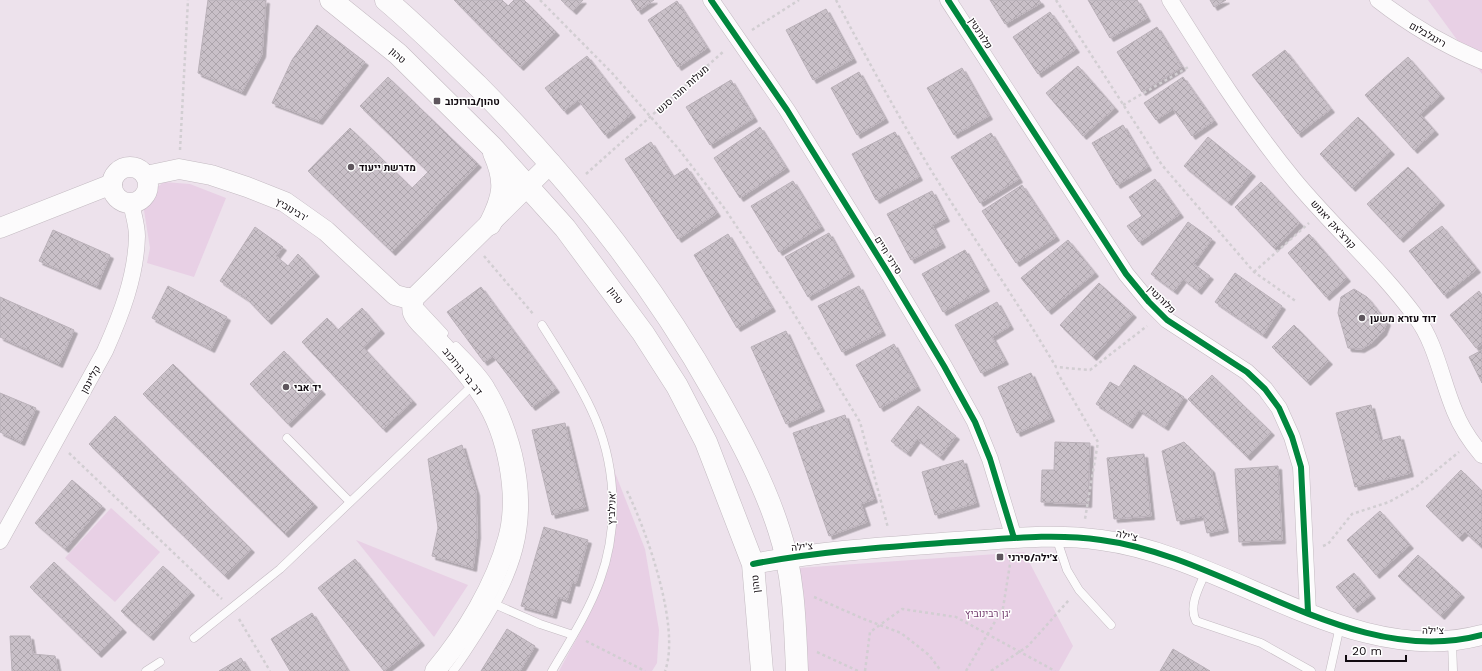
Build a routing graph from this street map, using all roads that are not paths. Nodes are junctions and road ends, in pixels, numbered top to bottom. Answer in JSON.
{"nodes":[{"id":1,"x":331,"y":0,"type":"edge"},
{"id":2,"x":386,"y":0,"type":"edge"},
{"id":3,"x":711,"y":0,"type":"edge"},
{"id":4,"x":948,"y":0,"type":"edge"},
{"id":5,"x":1170,"y":0,"type":"edge"},
{"id":6,"x":1378,"y":0,"type":"edge"},
{"id":7,"x":1482,"y":61,"type":"edge"},
{"id":8,"x":492,"y":147,"type":"junction"},
{"id":9,"x":551,"y":163,"type":"junction"},
{"id":10,"x":146,"y":176,"type":"junction"},
{"id":11,"x":112,"y":184,"type":"junction"},
{"id":12,"x":528,"y":186,"type":"junction"},
{"id":13,"x":131,"y":203,"type":"junction"},
{"id":14,"x":490,"y":224,"type":"junction"},
{"id":15,"x":0,"y":228,"type":"edge"},
{"id":16,"x":414,"y":298,"type":"junction"},
{"id":17,"x":542,"y":325,"type":"road end"},
{"id":18,"x":478,"y":379,"type":"junction"},
{"id":19,"x":287,"y":438,"type":"dead end"},
{"id":20,"x":1482,"y":455,"type":"edge"},
{"id":21,"x":350,"y":502,"type":"junction"},
{"id":22,"x":1056,"y":537,"type":"junction"},
{"id":23,"x":1014,"y":538,"type":"junction"},
{"id":24,"x":0,"y":541,"type":"edge"},
{"id":25,"x":787,"y":558,"type":"junction"},
{"id":26,"x":753,"y":564,"type":"junction"},
{"id":27,"x":1206,"y":571,"type":"junction"},
{"id":28,"x":489,"y":601,"type":"junction"},
{"id":29,"x":1308,"y":612,"type":"junction"},
{"id":30,"x":1110,"y":625,"type":"dead end"},
{"id":31,"x":1340,"y":626,"type":"junction"},
{"id":32,"x":573,"y":635,"type":"junction"},
{"id":33,"x":1482,"y":635,"type":"edge"},
{"id":34,"x":194,"y":638,"type":"dead end"},
{"id":35,"x":1452,"y":641,"type":"junction"},
{"id":36,"x":160,"y":662,"type":"dead end"},
{"id":37,"x":146,"y":671,"type":"edge"},
{"id":38,"x":434,"y":671,"type":"edge"},
{"id":39,"x":453,"y":671,"type":"edge"},
{"id":40,"x":552,"y":671,"type":"edge"},
{"id":41,"x":762,"y":671,"type":"edge"},
{"id":42,"x":797,"y":671,"type":"edge"},
{"id":43,"x":1311,"y":671,"type":"edge"},
{"id":44,"x":1330,"y":671,"type":"edge"},
{"id":45,"x":1453,"y":671,"type":"edge"}],
"edges":[{"from":1,"to":8,"type":"main road","name":"טהון"},
{"from":2,"to":9,"type":"main road"},
{"from":3,"to":23,"type":"street","name":"סירני חיים"},
{"from":4,"to":29,"type":"street","name":"פלורנטין"},
{"from":5,"to":20,"type":"street","name":"קורצ'אק יאנוש"},
{"from":6,"to":7,"type":"street","name":"רינגלבלום"},
{"from":8,"to":12,"type":"main road","name":"טהון"},
{"from":8,"to":14,"type":"main road"},
{"from":9,"to":12,"type":"street"},
{"from":9,"to":25,"type":"main road"},
{"from":10,"to":11,"type":"street"},
{"from":10,"to":13,"type":"street"},
{"from":10,"to":16,"type":"street","name":"רבינוביץ'"},
{"from":11,"to":13,"type":"street"},
{"from":11,"to":15,"type":"street"},
{"from":12,"to":14,"type":"street"},
{"from":12,"to":26,"type":"main road","name":"טהון"},
{"from":13,"to":24,"type":"street","name":"קליינמן"},
{"from":14,"to":16,"type":"street"},
{"from":16,"to":18,"type":"street","name":"דב בר בורוכוב"},
{"from":17,"to":32,"type":"lane","name":"אנילביץ'"},
{"from":18,"to":21,"type":"lane"},
{"from":18,"to":28,"type":"street","name":"דב בר בורוכוב"},
{"from":19,"to":21,"type":"lane"},
{"from":21,"to":34,"type":"lane"},
{"from":22,"to":23,"type":"street","name":"צ'ילה"},
{"from":22,"to":27,"type":"street","name":"צ'ילה"},
{"from":22,"to":30,"type":"lane"},
{"from":23,"to":25,"type":"street","name":"צ'ילה"},
{"from":25,"to":26,"type":"street","name":"צ'ילה"},
{"from":25,"to":42,"type":"main road"},
{"from":26,"to":41,"type":"main road","name":"טהון"},
{"from":27,"to":29,"type":"street","name":"צ'ילה"},
{"from":27,"to":43,"type":"lane"},
{"from":28,"to":32,"type":"lane"},
{"from":28,"to":38,"type":"street","name":"דב בר בורוכוב"},
{"from":28,"to":39,"type":"lane"},
{"from":29,"to":31,"type":"street","name":"צ'ילה"},
{"from":31,"to":35,"type":"street","name":"צ'ילה"},
{"from":31,"to":44,"type":"lane"},
{"from":32,"to":40,"type":"lane","name":"אנילביץ'"},
{"from":33,"to":35,"type":"street","name":"צ'ילה"},
{"from":35,"to":45,"type":"lane"},
{"from":36,"to":37,"type":"lane"}]}
